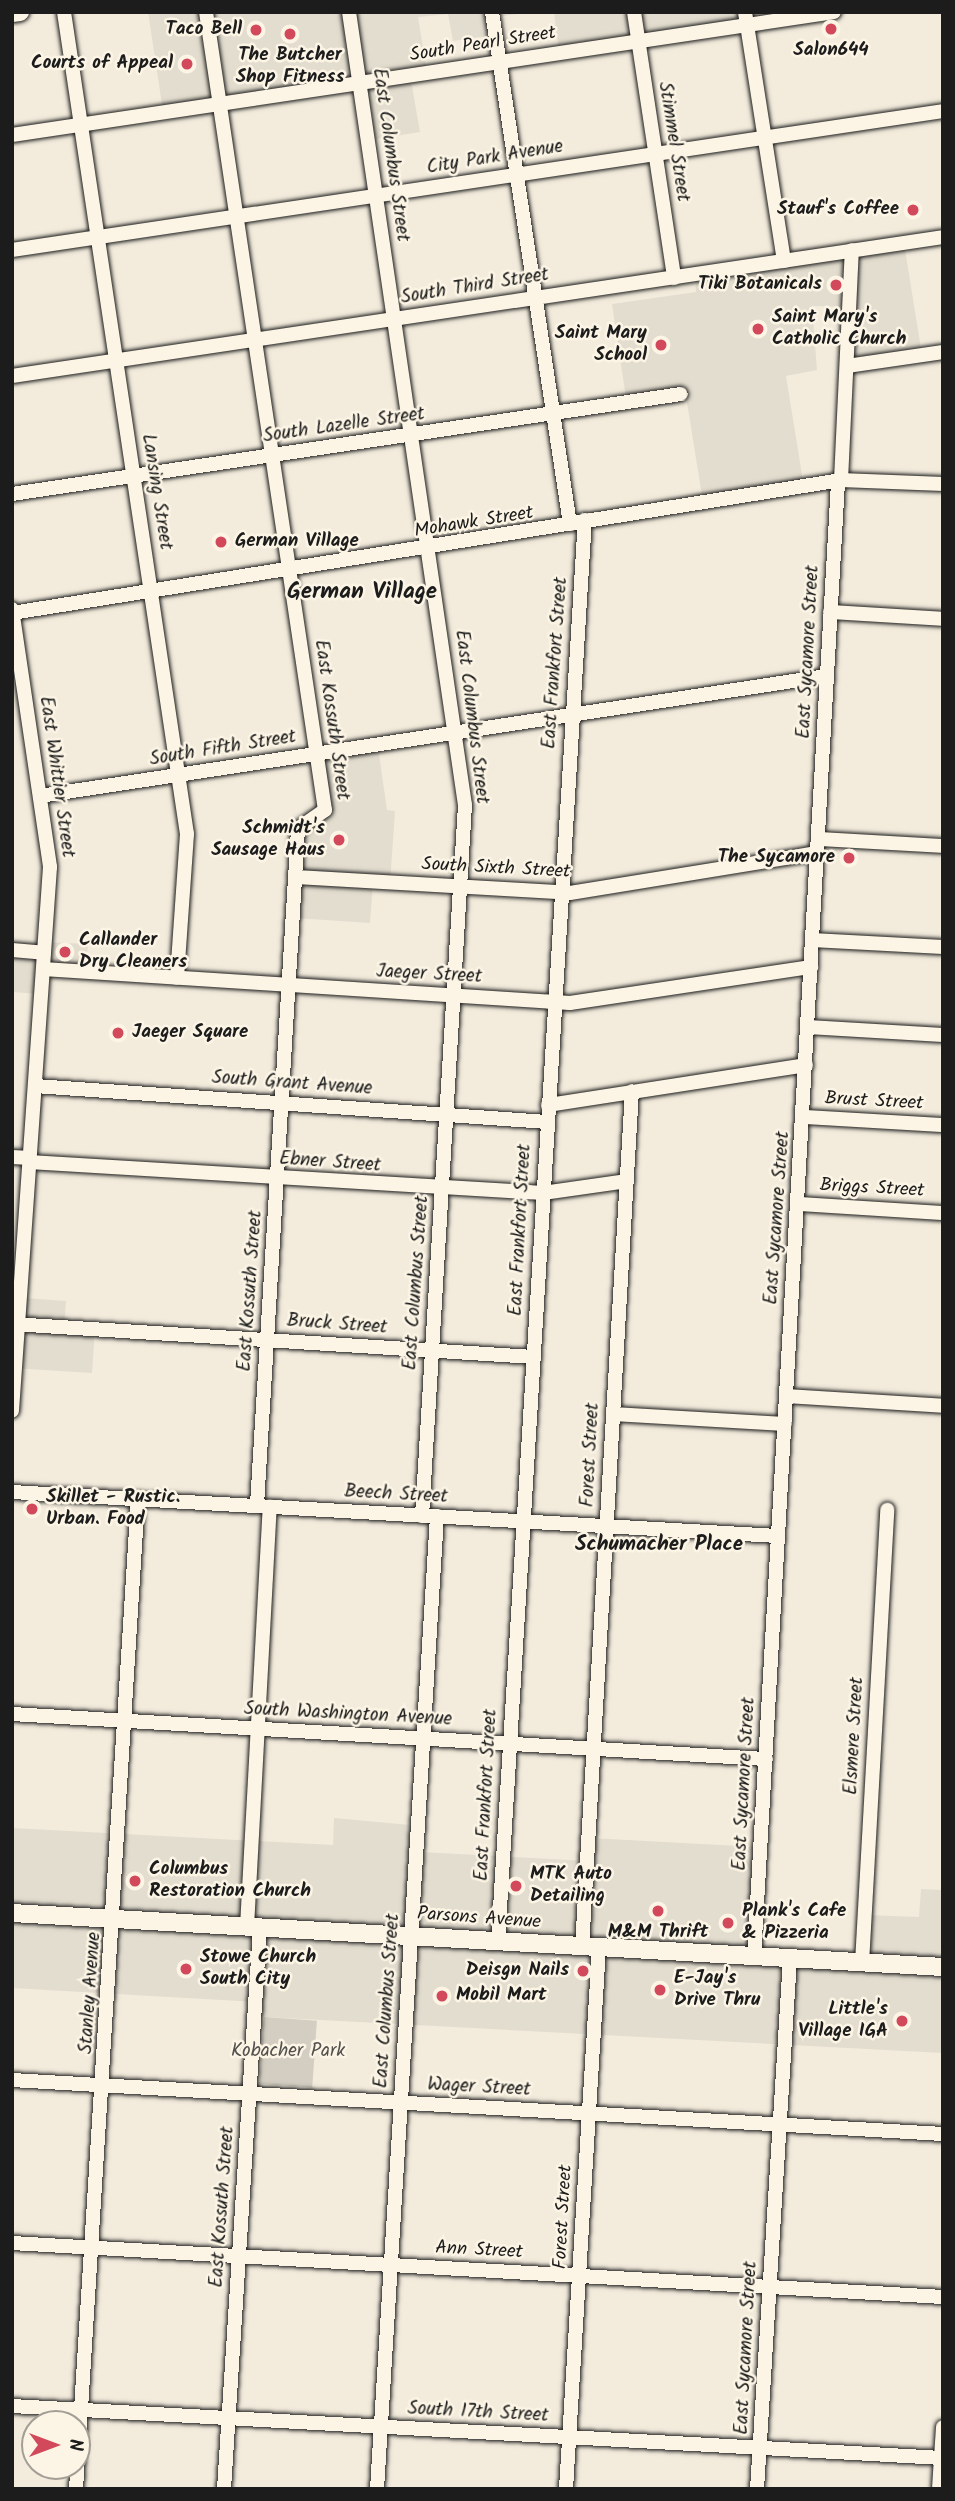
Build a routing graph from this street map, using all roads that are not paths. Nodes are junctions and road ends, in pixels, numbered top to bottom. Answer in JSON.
{"nodes":[{"id":1,"x":20,"y":12,"type":"edge"},
{"id":2,"x":64,"y":12,"type":"edge"},
{"id":3,"x":206,"y":12,"type":"edge"},
{"id":4,"x":349,"y":12,"type":"edge"},
{"id":5,"x":492,"y":12,"type":"edge"},
{"id":6,"x":634,"y":12,"type":"edge"},
{"id":7,"x":834,"y":12,"type":"edge"},
{"id":8,"x":12,"y":13,"type":"edge"},
{"id":9,"x":746,"y":19,"type":"edge"},
{"id":10,"x":638,"y":41,"type":"junction"},
{"id":11,"x":499,"y":62,"type":"junction"},
{"id":12,"x":360,"y":83,"type":"junction"},
{"id":13,"x":220,"y":104,"type":"junction"},
{"id":14,"x":943,"y":111,"type":"edge"},
{"id":15,"x":81,"y":125,"type":"junction"},
{"id":16,"x":12,"y":135,"type":"edge"},
{"id":17,"x":765,"y":137,"type":"junction"},
{"id":18,"x":656,"y":153,"type":"junction"},
{"id":19,"x":517,"y":174,"type":"junction"},
{"id":20,"x":376,"y":195,"type":"junction"},
{"id":21,"x":237,"y":217,"type":"junction"},
{"id":22,"x":98,"y":237,"type":"junction"},
{"id":23,"x":943,"y":237,"type":"edge"},
{"id":24,"x":12,"y":250,"type":"edge"},
{"id":25,"x":852,"y":250,"type":"junction"},
{"id":26,"x":784,"y":261,"type":"junction"},
{"id":27,"x":674,"y":278,"type":"junction"},
{"id":28,"x":535,"y":297,"type":"junction"},
{"id":29,"x":395,"y":319,"type":"junction"},
{"id":30,"x":255,"y":340,"type":"junction"},
{"id":31,"x":943,"y":352,"type":"edge"},
{"id":32,"x":116,"y":360,"type":"junction"},
{"id":33,"x":847,"y":366,"type":"junction"},
{"id":34,"x":12,"y":376,"type":"edge"},
{"id":35,"x":681,"y":394,"type":"dead end"},
{"id":36,"x":552,"y":414,"type":"junction"},
{"id":37,"x":412,"y":435,"type":"junction"},
{"id":38,"x":273,"y":456,"type":"junction"},
{"id":39,"x":134,"y":477,"type":"junction"},
{"id":40,"x":840,"y":481,"type":"junction"},
{"id":41,"x":943,"y":484,"type":"edge"},
{"id":42,"x":12,"y":494,"type":"edge"},
{"id":43,"x":586,"y":520,"type":"junction"},
{"id":44,"x":570,"y":524,"type":"junction"},
{"id":45,"x":429,"y":550,"type":"junction"},
{"id":46,"x":290,"y":571,"type":"junction"},
{"id":47,"x":151,"y":593,"type":"junction"},
{"id":48,"x":12,"y":612,"type":"edge"},
{"id":49,"x":830,"y":612,"type":"junction"},
{"id":50,"x":943,"y":619,"type":"edge"},
{"id":51,"x":827,"y":677,"type":"junction"},
{"id":52,"x":572,"y":716,"type":"junction"},
{"id":53,"x":456,"y":733,"type":"junction"},
{"id":54,"x":317,"y":754,"type":"junction"},
{"id":55,"x":178,"y":775,"type":"junction"},
{"id":56,"x":40,"y":796,"type":"junction"},
{"id":57,"x":817,"y":846,"type":"junction"},
{"id":58,"x":943,"y":846,"type":"edge"},
{"id":59,"x":296,"y":877,"type":"junction"},
{"id":60,"x":460,"y":887,"type":"junction"},
{"id":61,"x":562,"y":893,"type":"junction"},
{"id":62,"x":812,"y":940,"type":"junction"},
{"id":63,"x":943,"y":947,"type":"edge"},
{"id":64,"x":12,"y":950,"type":"edge"},
{"id":65,"x":44,"y":954,"type":"junction"},
{"id":66,"x":811,"y":967,"type":"junction"},
{"id":67,"x":43,"y":969,"type":"junction"},
{"id":68,"x":177,"y":978,"type":"junction"},
{"id":69,"x":289,"y":986,"type":"junction"},
{"id":70,"x":454,"y":996,"type":"junction"},
{"id":71,"x":554,"y":1002,"type":"junction"},
{"id":72,"x":808,"y":1027,"type":"junction"},
{"id":73,"x":943,"y":1035,"type":"edge"},
{"id":74,"x":806,"y":1065,"type":"junction"},
{"id":75,"x":35,"y":1086,"type":"junction"},
{"id":76,"x":632,"y":1091,"type":"junction"},
{"id":77,"x":282,"y":1102,"type":"junction"},
{"id":78,"x":548,"y":1105,"type":"junction"},
{"id":79,"x":446,"y":1115,"type":"junction"},
{"id":80,"x":804,"y":1117,"type":"junction"},
{"id":81,"x":547,"y":1122,"type":"junction"},
{"id":82,"x":943,"y":1125,"type":"edge"},
{"id":83,"x":12,"y":1157,"type":"edge"},
{"id":84,"x":30,"y":1160,"type":"junction"},
{"id":85,"x":277,"y":1179,"type":"junction"},
{"id":86,"x":627,"y":1181,"type":"junction"},
{"id":87,"x":442,"y":1189,"type":"junction"},
{"id":88,"x":543,"y":1193,"type":"junction"},
{"id":89,"x":799,"y":1204,"type":"junction"},
{"id":90,"x":943,"y":1213,"type":"edge"},
{"id":91,"x":15,"y":1325,"type":"edge"},
{"id":92,"x":267,"y":1340,"type":"junction"},
{"id":93,"x":432,"y":1352,"type":"junction"},
{"id":94,"x":533,"y":1357,"type":"junction"},
{"id":95,"x":786,"y":1396,"type":"junction"},
{"id":96,"x":943,"y":1406,"type":"edge"},
{"id":97,"x":12,"y":1411,"type":"edge"},
{"id":98,"x":613,"y":1414,"type":"junction"},
{"id":99,"x":785,"y":1424,"type":"junction"},
{"id":100,"x":12,"y":1492,"type":"edge"},
{"id":101,"x":138,"y":1499,"type":"junction"},
{"id":102,"x":264,"y":1507,"type":"junction"},
{"id":103,"x":887,"y":1510,"type":"dead end"},
{"id":104,"x":422,"y":1516,"type":"junction"},
{"id":105,"x":437,"y":1517,"type":"junction"},
{"id":106,"x":523,"y":1520,"type":"junction"},
{"id":107,"x":606,"y":1527,"type":"junction"},
{"id":108,"x":778,"y":1536,"type":"junction"},
{"id":109,"x":12,"y":1714,"type":"edge"},
{"id":110,"x":125,"y":1722,"type":"junction"},
{"id":111,"x":257,"y":1729,"type":"junction"},
{"id":112,"x":424,"y":1739,"type":"junction"},
{"id":113,"x":509,"y":1744,"type":"junction"},
{"id":114,"x":594,"y":1749,"type":"junction"},
{"id":115,"x":766,"y":1759,"type":"junction"},
{"id":116,"x":12,"y":1913,"type":"edge"},
{"id":117,"x":115,"y":1919,"type":"junction"},
{"id":118,"x":254,"y":1927,"type":"junction"},
{"id":119,"x":412,"y":1936,"type":"junction"},
{"id":120,"x":498,"y":1941,"type":"junction"},
{"id":121,"x":591,"y":1948,"type":"junction"},
{"id":122,"x":754,"y":1956,"type":"junction"},
{"id":123,"x":790,"y":1959,"type":"junction"},
{"id":124,"x":862,"y":1963,"type":"junction"},
{"id":125,"x":943,"y":1967,"type":"edge"},
{"id":126,"x":12,"y":2080,"type":"edge"},
{"id":127,"x":105,"y":2085,"type":"junction"},
{"id":128,"x":250,"y":2094,"type":"junction"},
{"id":129,"x":401,"y":2103,"type":"junction"},
{"id":130,"x":589,"y":2114,"type":"junction"},
{"id":131,"x":779,"y":2125,"type":"junction"},
{"id":132,"x":943,"y":2134,"type":"edge"},
{"id":133,"x":12,"y":2243,"type":"edge"},
{"id":134,"x":93,"y":2248,"type":"junction"},
{"id":135,"x":240,"y":2256,"type":"junction"},
{"id":136,"x":391,"y":2265,"type":"junction"},
{"id":137,"x":579,"y":2276,"type":"junction"},
{"id":138,"x":770,"y":2287,"type":"junction"},
{"id":139,"x":943,"y":2297,"type":"edge"},
{"id":140,"x":12,"y":2406,"type":"edge"},
{"id":141,"x":68,"y":2410,"type":"edge"},
{"id":142,"x":82,"y":2410,"type":"edge"},
{"id":143,"x":91,"y":2412,"type":"edge"},
{"id":144,"x":229,"y":2421,"type":"junction"},
{"id":145,"x":381,"y":2427,"type":"junction"},
{"id":146,"x":943,"y":2427,"type":"edge"},
{"id":147,"x":570,"y":2437,"type":"junction"},
{"id":148,"x":760,"y":2448,"type":"junction"},
{"id":149,"x":942,"y":2458,"type":"edge"},
{"id":150,"x":224,"y":2489,"type":"edge"},
{"id":151,"x":377,"y":2489,"type":"edge"},
{"id":152,"x":566,"y":2489,"type":"edge"},
{"id":153,"x":757,"y":2489,"type":"edge"},
{"id":154,"x":939,"y":2489,"type":"edge"}],
"edges":[{"from":1,"to":8,"type":"main road"},
{"from":2,"to":15,"type":"street","name":"Lansing Street"},
{"from":3,"to":13,"type":"street","name":"East Kossuth Street"},
{"from":4,"to":12,"type":"street","name":"East Columbus Street"},
{"from":5,"to":11,"type":"street"},
{"from":6,"to":10,"type":"street","name":"Stimmel Street"},
{"from":7,"to":9,"type":"street","name":"South Pearl Street"},
{"from":9,"to":10,"type":"street","name":"South Pearl Street"},
{"from":9,"to":17,"type":"street"},
{"from":10,"to":11,"type":"street","name":"South Pearl Street"},
{"from":10,"to":18,"type":"street","name":"Stimmel Street"},
{"from":11,"to":12,"type":"street","name":"South Pearl Street"},
{"from":11,"to":19,"type":"street"},
{"from":12,"to":13,"type":"street","name":"South Pearl Street"},
{"from":12,"to":20,"type":"street","name":"East Columbus Street"},
{"from":13,"to":15,"type":"street","name":"South Pearl Street"},
{"from":13,"to":21,"type":"street","name":"East Kossuth Street"},
{"from":14,"to":17,"type":"street","name":"City Park Avenue"},
{"from":15,"to":16,"type":"street","name":"South Pearl Street"},
{"from":15,"to":22,"type":"street","name":"Lansing Street"},
{"from":17,"to":18,"type":"street","name":"City Park Avenue"},
{"from":17,"to":26,"type":"street"},
{"from":18,"to":19,"type":"street","name":"City Park Avenue"},
{"from":18,"to":27,"type":"street","name":"Stimmel Street"},
{"from":19,"to":20,"type":"street","name":"City Park Avenue"},
{"from":19,"to":28,"type":"street"},
{"from":20,"to":21,"type":"street","name":"City Park Avenue"},
{"from":20,"to":29,"type":"street","name":"East Columbus Street"},
{"from":21,"to":22,"type":"street","name":"City Park Avenue"},
{"from":21,"to":30,"type":"street","name":"East Kossuth Street"},
{"from":22,"to":24,"type":"street","name":"City Park Avenue"},
{"from":22,"to":32,"type":"street","name":"Lansing Street"},
{"from":23,"to":25,"type":"street","name":"South Third Street"},
{"from":25,"to":26,"type":"street","name":"South Third Street"},
{"from":25,"to":33,"type":"street","name":"East Sycamore Street"},
{"from":26,"to":27,"type":"street","name":"South Third Street"},
{"from":27,"to":28,"type":"street","name":"South Third Street"},
{"from":28,"to":29,"type":"street","name":"South Third Street"},
{"from":28,"to":36,"type":"street"},
{"from":29,"to":30,"type":"street","name":"South Third Street"},
{"from":29,"to":37,"type":"street","name":"East Columbus Street"},
{"from":30,"to":32,"type":"street","name":"South Third Street"},
{"from":30,"to":38,"type":"street","name":"East Kossuth Street"},
{"from":31,"to":33,"type":"street"},
{"from":32,"to":34,"type":"street","name":"South Third Street"},
{"from":32,"to":39,"type":"street","name":"Lansing Street"},
{"from":33,"to":40,"type":"street","name":"East Sycamore Street"},
{"from":35,"to":36,"type":"street","name":"South Lazelle Street"},
{"from":36,"to":37,"type":"street","name":"South Lazelle Street"},
{"from":36,"to":44,"type":"street"},
{"from":37,"to":38,"type":"street","name":"South Lazelle Street"},
{"from":37,"to":45,"type":"street","name":"East Columbus Street"},
{"from":38,"to":39,"type":"street","name":"South Lazelle Street"},
{"from":38,"to":46,"type":"street","name":"East Kossuth Street"},
{"from":39,"to":42,"type":"street","name":"South Lazelle Street"},
{"from":39,"to":47,"type":"street","name":"Lansing Street"},
{"from":40,"to":41,"type":"street","name":"Mohawk Street"},
{"from":40,"to":43,"type":"street","name":"Mohawk Street"},
{"from":40,"to":49,"type":"street","name":"East Sycamore Street"},
{"from":43,"to":44,"type":"street","name":"Mohawk Street"},
{"from":43,"to":52,"type":"street","name":"East Frankfort Street"},
{"from":44,"to":45,"type":"street","name":"Mohawk Street"},
{"from":45,"to":46,"type":"street","name":"Mohawk Street"},
{"from":45,"to":53,"type":"street","name":"East Columbus Street"},
{"from":46,"to":47,"type":"street","name":"Mohawk Street"},
{"from":46,"to":54,"type":"street","name":"East Kossuth Street"},
{"from":47,"to":48,"type":"street","name":"Mohawk Street"},
{"from":47,"to":55,"type":"street","name":"Lansing Street"},
{"from":48,"to":56,"type":"street","name":"East Whittier Street"},
{"from":49,"to":50,"type":"street"},
{"from":49,"to":51,"type":"street","name":"East Sycamore Street"},
{"from":51,"to":52,"type":"street","name":"South Fifth Street"},
{"from":51,"to":57,"type":"street","name":"East Sycamore Street"},
{"from":52,"to":53,"type":"street","name":"South Fifth Street"},
{"from":52,"to":61,"type":"street","name":"East Frankfort Street"},
{"from":53,"to":54,"type":"street","name":"South Fifth Street"},
{"from":53,"to":60,"type":"street","name":"East Columbus Street"},
{"from":54,"to":55,"type":"street","name":"South Fifth Street"},
{"from":54,"to":59,"type":"street","name":"East Kossuth Street"},
{"from":55,"to":56,"type":"street","name":"South Fifth Street"},
{"from":55,"to":68,"type":"street","name":"Lansing Street"},
{"from":56,"to":65,"type":"street","name":"East Whittier Street"},
{"from":57,"to":58,"type":"street","name":"South Sixth Street"},
{"from":57,"to":61,"type":"street","name":"South Sixth Street"},
{"from":57,"to":62,"type":"street","name":"East Sycamore Street"},
{"from":59,"to":60,"type":"street","name":"South Sixth Street"},
{"from":59,"to":69,"type":"street","name":"East Kossuth Street"},
{"from":60,"to":61,"type":"street","name":"South Sixth Street"},
{"from":60,"to":70,"type":"street","name":"East Columbus Street"},
{"from":61,"to":71,"type":"street","name":"East Frankfort Street"},
{"from":62,"to":63,"type":"street"},
{"from":62,"to":66,"type":"street","name":"East Sycamore Street"},
{"from":64,"to":65,"type":"street"},
{"from":65,"to":67,"type":"street","name":"East Whittier Street"},
{"from":66,"to":71,"type":"street","name":"Jaeger Street"},
{"from":66,"to":72,"type":"street","name":"East Sycamore Street"},
{"from":67,"to":68,"type":"street","name":"Jaeger Street"},
{"from":67,"to":75,"type":"street","name":"East Whittier Street"},
{"from":68,"to":69,"type":"street","name":"Jaeger Street"},
{"from":69,"to":70,"type":"street","name":"Jaeger Street"},
{"from":69,"to":77,"type":"street","name":"East Kossuth Street"},
{"from":70,"to":71,"type":"street","name":"Jaeger Street"},
{"from":70,"to":79,"type":"street","name":"East Columbus Street"},
{"from":71,"to":78,"type":"street","name":"East Frankfort Street"},
{"from":72,"to":73,"type":"street"},
{"from":72,"to":74,"type":"street","name":"East Sycamore Street"},
{"from":74,"to":76,"type":"street"},
{"from":74,"to":80,"type":"street","name":"East Sycamore Street"},
{"from":75,"to":77,"type":"street","name":"South Grant Avenue"},
{"from":75,"to":84,"type":"street","name":"East Whittier Street"},
{"from":76,"to":78,"type":"street"},
{"from":76,"to":86,"type":"street","name":"Forest Street"},
{"from":77,"to":79,"type":"street","name":"South Grant Avenue"},
{"from":77,"to":85,"type":"street","name":"East Kossuth Street"},
{"from":78,"to":81,"type":"street","name":"East Frankfort Street"},
{"from":79,"to":81,"type":"street","name":"South Grant Avenue"},
{"from":79,"to":87,"type":"street","name":"East Columbus Street"},
{"from":80,"to":82,"type":"street","name":"Brust Street"},
{"from":80,"to":89,"type":"street","name":"East Sycamore Street"},
{"from":81,"to":88,"type":"street","name":"East Frankfort Street"},
{"from":83,"to":84,"type":"street","name":"Ebner Street"},
{"from":84,"to":85,"type":"street","name":"Ebner Street"},
{"from":84,"to":91,"type":"street","name":"East Whittier Street"},
{"from":85,"to":87,"type":"street","name":"Ebner Street"},
{"from":85,"to":92,"type":"street","name":"East Kossuth Street"},
{"from":86,"to":88,"type":"street","name":"Ebner Street"},
{"from":86,"to":98,"type":"street","name":"Forest Street"},
{"from":87,"to":88,"type":"street","name":"Ebner Street"},
{"from":87,"to":93,"type":"street","name":"East Columbus Street"},
{"from":88,"to":94,"type":"street","name":"East Frankfort Street"},
{"from":89,"to":90,"type":"street","name":"Briggs Street"},
{"from":89,"to":95,"type":"street","name":"East Sycamore Street"},
{"from":91,"to":92,"type":"street","name":"Bruck Street"},
{"from":91,"to":97,"type":"street","name":"East Whittier Street"},
{"from":92,"to":93,"type":"street","name":"Bruck Street"},
{"from":92,"to":102,"type":"street","name":"East Kossuth Street"},
{"from":93,"to":94,"type":"street","name":"Bruck Street"},
{"from":93,"to":104,"type":"street","name":"East Columbus Street"},
{"from":94,"to":106,"type":"street","name":"East Frankfort Street"},
{"from":95,"to":96,"type":"street"},
{"from":95,"to":99,"type":"street","name":"East Sycamore Street"},
{"from":98,"to":99,"type":"street"},
{"from":98,"to":107,"type":"street","name":"Forest Street"},
{"from":99,"to":108,"type":"street","name":"East Sycamore Street"},
{"from":100,"to":101,"type":"street","name":"Beech Street"},
{"from":101,"to":102,"type":"street","name":"Beech Street"},
{"from":101,"to":110,"type":"street","name":"Stanley Avenue"},
{"from":102,"to":104,"type":"street","name":"Beech Street"},
{"from":102,"to":111,"type":"street","name":"East Kossuth Street"},
{"from":103,"to":124,"type":"street","name":"Elsmere Street"},
{"from":104,"to":105,"type":"street","name":"Beech Street"},
{"from":105,"to":106,"type":"street","name":"Beech Street"},
{"from":105,"to":112,"type":"street","name":"East Columbus Street"},
{"from":106,"to":107,"type":"street","name":"Beech Street"},
{"from":106,"to":113,"type":"street","name":"East Frankfort Street"},
{"from":107,"to":108,"type":"street","name":"Beech Street"},
{"from":107,"to":114,"type":"street","name":"Forest Street"},
{"from":108,"to":115,"type":"street","name":"East Sycamore Street"},
{"from":109,"to":110,"type":"street","name":"South Washington Avenue"},
{"from":110,"to":111,"type":"street","name":"South Washington Avenue"},
{"from":110,"to":117,"type":"street","name":"Stanley Avenue"},
{"from":111,"to":112,"type":"street","name":"South Washington Avenue"},
{"from":111,"to":118,"type":"street","name":"East Kossuth Street"},
{"from":112,"to":113,"type":"street","name":"South Washington Avenue"},
{"from":112,"to":119,"type":"street","name":"East Columbus Street"},
{"from":113,"to":114,"type":"street","name":"South Washington Avenue"},
{"from":113,"to":120,"type":"street","name":"East Frankfort Street"},
{"from":114,"to":115,"type":"street","name":"South Washington Avenue"},
{"from":114,"to":121,"type":"street","name":"Forest Street"},
{"from":115,"to":122,"type":"street","name":"East Sycamore Street"},
{"from":116,"to":117,"type":"main road","name":"Parsons Avenue"},
{"from":117,"to":118,"type":"main road","name":"Parsons Avenue"},
{"from":117,"to":127,"type":"street","name":"Stanley Avenue"},
{"from":118,"to":119,"type":"main road","name":"Parsons Avenue"},
{"from":118,"to":128,"type":"street","name":"East Kossuth Street"},
{"from":119,"to":120,"type":"main road","name":"Parsons Avenue"},
{"from":119,"to":129,"type":"street","name":"East Columbus Street"},
{"from":120,"to":121,"type":"main road","name":"Parsons Avenue"},
{"from":121,"to":122,"type":"main road","name":"Parsons Avenue"},
{"from":121,"to":130,"type":"street","name":"Forest Street"},
{"from":122,"to":123,"type":"main road","name":"Parsons Avenue"},
{"from":123,"to":124,"type":"main road","name":"Parsons Avenue"},
{"from":123,"to":131,"type":"street","name":"East Sycamore Street"},
{"from":124,"to":125,"type":"main road","name":"Parsons Avenue"},
{"from":126,"to":127,"type":"street","name":"Wager Street"},
{"from":127,"to":128,"type":"street","name":"Wager Street"},
{"from":127,"to":134,"type":"street","name":"Stanley Avenue"},
{"from":128,"to":129,"type":"street","name":"Wager Street"},
{"from":128,"to":135,"type":"street","name":"East Kossuth Street"},
{"from":129,"to":130,"type":"street","name":"Wager Street"},
{"from":129,"to":136,"type":"street","name":"East Columbus Street"},
{"from":130,"to":131,"type":"street","name":"Wager Street"},
{"from":130,"to":137,"type":"street","name":"Forest Street"},
{"from":131,"to":132,"type":"street","name":"Wager Street"},
{"from":131,"to":138,"type":"street","name":"East Sycamore Street"},
{"from":133,"to":134,"type":"street","name":"Ann Street"},
{"from":134,"to":135,"type":"street","name":"Ann Street"},
{"from":134,"to":142,"type":"street","name":"Stanley Avenue"},
{"from":135,"to":136,"type":"street","name":"Ann Street"},
{"from":135,"to":144,"type":"street","name":"East Kossuth Street"},
{"from":136,"to":137,"type":"street","name":"Ann Street"},
{"from":136,"to":145,"type":"street","name":"East Columbus Street"},
{"from":137,"to":138,"type":"street","name":"Ann Street"},
{"from":137,"to":147,"type":"street","name":"Forest Street"},
{"from":138,"to":139,"type":"street","name":"Ann Street"},
{"from":138,"to":148,"type":"street","name":"East Sycamore Street"},
{"from":140,"to":141,"type":"street","name":"South 17th Street"},
{"from":143,"to":144,"type":"street","name":"South 17th Street"},
{"from":144,"to":145,"type":"street","name":"South 17th Street"},
{"from":144,"to":150,"type":"street","name":"East Kossuth Street"},
{"from":145,"to":147,"type":"street","name":"South 17th Street"},
{"from":145,"to":151,"type":"street","name":"East Columbus Street"},
{"from":146,"to":149,"type":"street"},
{"from":147,"to":148,"type":"street","name":"South 17th Street"},
{"from":147,"to":152,"type":"street","name":"Forest Street"},
{"from":148,"to":149,"type":"street","name":"South 17th Street"},
{"from":148,"to":153,"type":"street","name":"East Sycamore Street"},
{"from":149,"to":154,"type":"street"}]}
